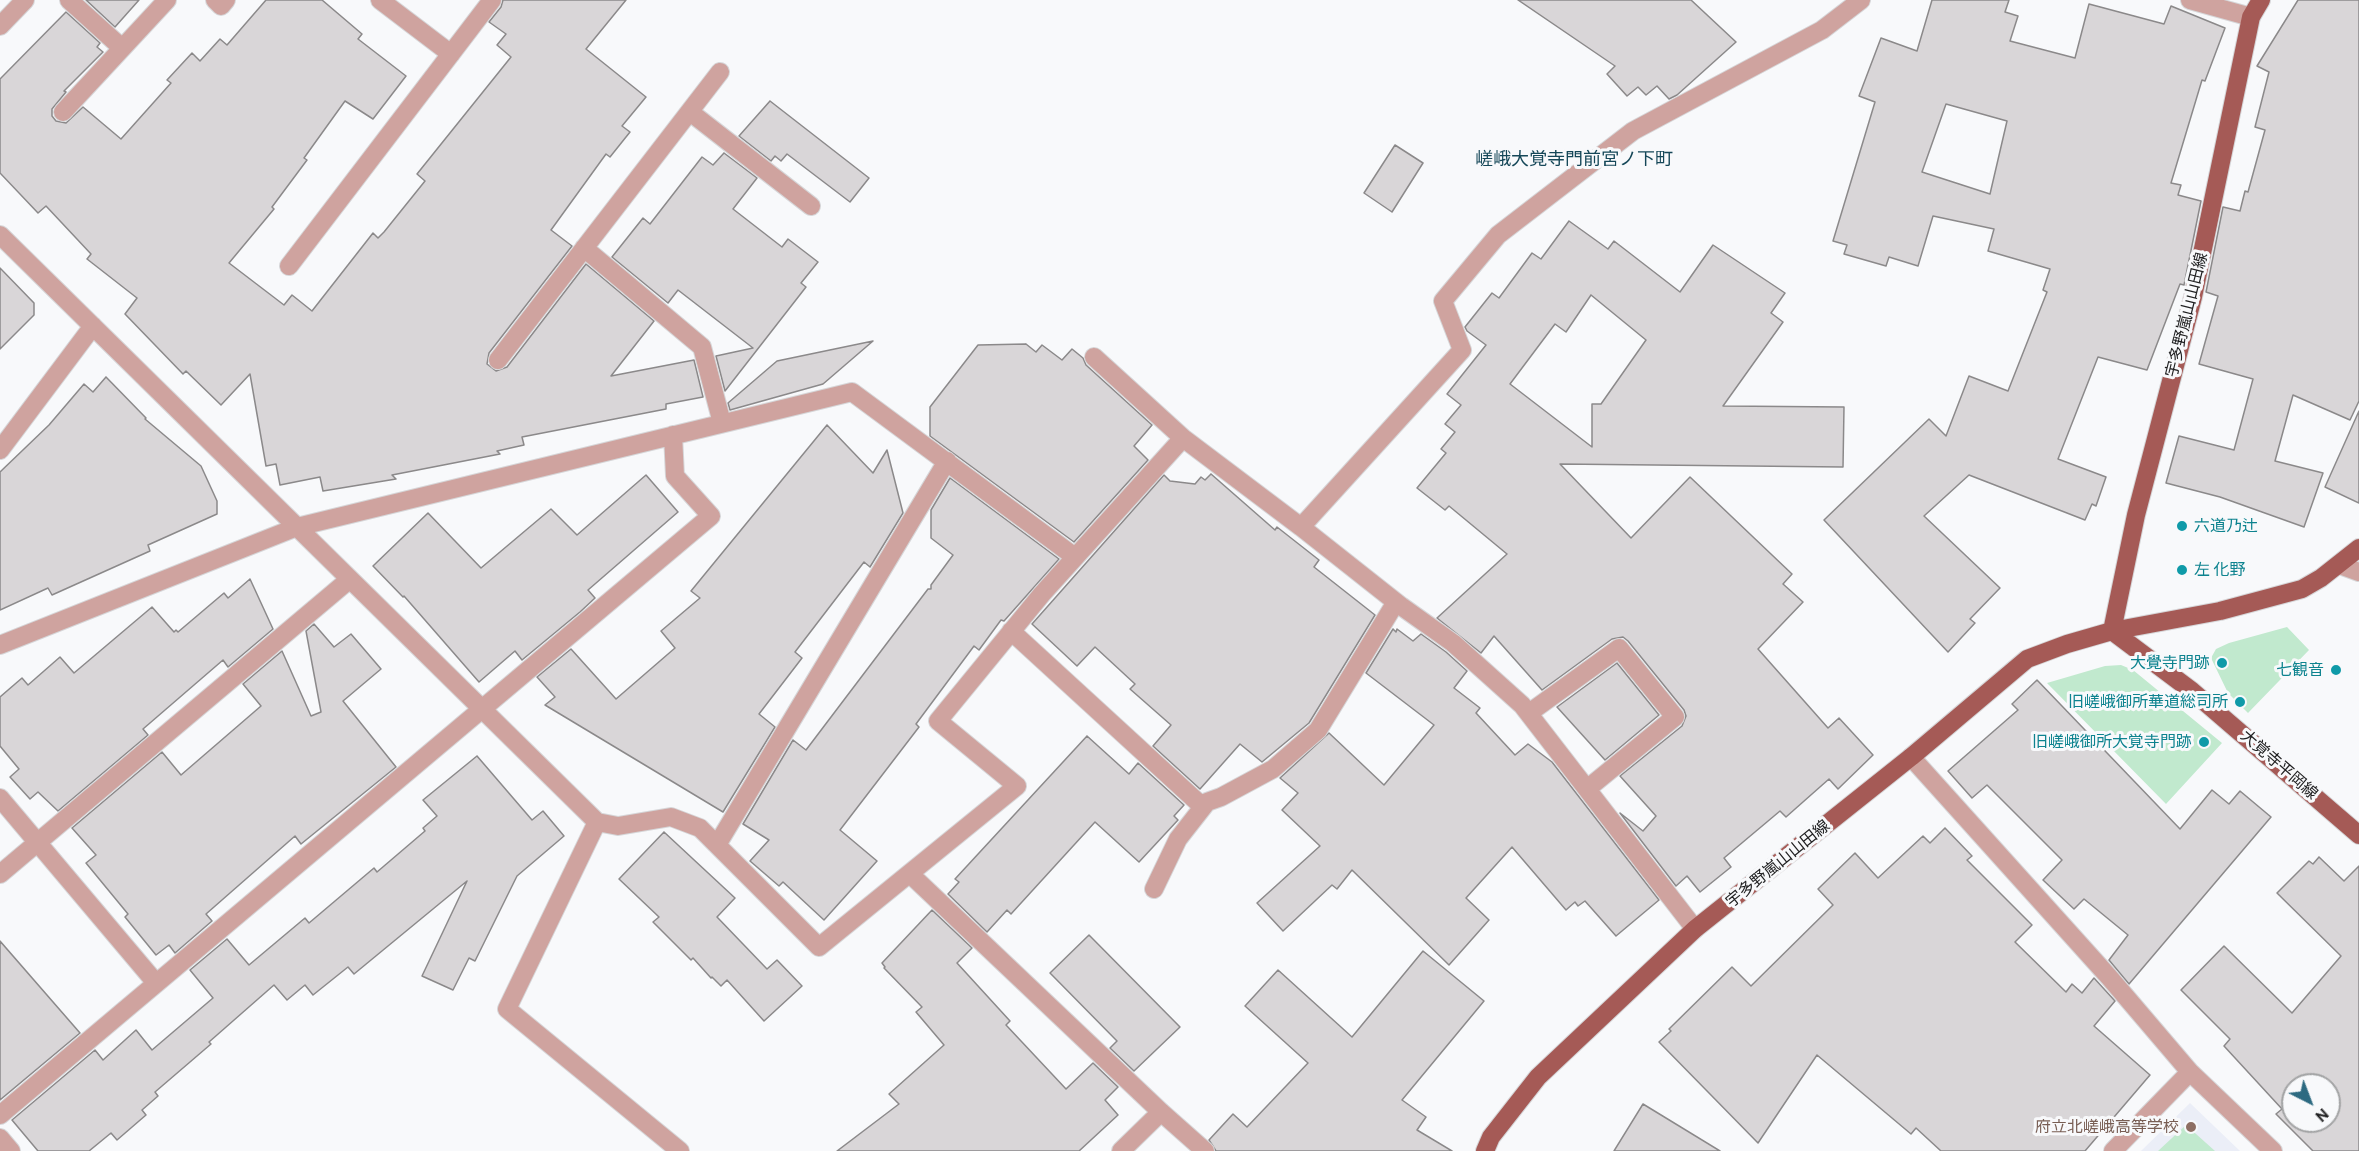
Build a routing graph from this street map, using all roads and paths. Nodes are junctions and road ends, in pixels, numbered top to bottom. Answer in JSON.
{"nodes":[{"id":1,"x":25,"y":0,"type":"edge"},
{"id":2,"x":69,"y":0,"type":"edge"},
{"id":3,"x":167,"y":0,"type":"edge"},
{"id":4,"x":215,"y":0,"type":"edge"},
{"id":5,"x":226,"y":0,"type":"edge"},
{"id":6,"x":380,"y":0,"type":"edge"},
{"id":7,"x":492,"y":0,"type":"edge"},
{"id":8,"x":1861,"y":0,"type":"edge"},
{"id":9,"x":2190,"y":0,"type":"edge"},
{"id":10,"x":2261,"y":0,"type":"edge"},
{"id":11,"x":2251,"y":17,"type":"junction"},
{"id":12,"x":0,"y":26,"type":"edge"},
{"id":13,"x":122,"y":48,"type":"junction"},
{"id":14,"x":451,"y":54,"type":"junction"},
{"id":15,"x":720,"y":72,"type":"dead end"},
{"id":16,"x":63,"y":112,"type":"dead end"},
{"id":17,"x":690,"y":112,"type":"junction"},
{"id":18,"x":811,"y":206,"type":"dead end"},
{"id":19,"x":0,"y":235,"type":"edge"},
{"id":20,"x":584,"y":248,"type":"junction"},
{"id":21,"x":289,"y":266,"type":"dead end"},
{"id":22,"x":93,"y":326,"type":"junction"},
{"id":23,"x":1094,"y":357,"type":"dead end"},
{"id":24,"x":498,"y":360,"type":"dead end"},
{"id":25,"x":722,"y":423,"type":"junction"},
{"id":26,"x":673,"y":435,"type":"junction"},
{"id":27,"x":1183,"y":438,"type":"junction"},
{"id":28,"x":0,"y":450,"type":"edge"},
{"id":29,"x":947,"y":461,"type":"junction"},
{"id":30,"x":297,"y":527,"type":"junction"},
{"id":31,"x":1301,"y":527,"type":"junction"},
{"id":32,"x":2359,"y":548,"type":"edge"},
{"id":33,"x":1075,"y":557,"type":"junction"},
{"id":34,"x":2340,"y":565,"type":"junction"},
{"id":35,"x":2359,"y":572,"type":"edge"},
{"id":36,"x":350,"y":579,"type":"junction"},
{"id":37,"x":1396,"y":602,"type":"junction"},
{"id":38,"x":1011,"y":631,"type":"junction"},
{"id":39,"x":2112,"y":631,"type":"junction"},
{"id":40,"x":0,"y":645,"type":"edge"},
{"id":41,"x":482,"y":709,"type":"junction"},
{"id":42,"x":1529,"y":713,"type":"junction"},
{"id":43,"x":1911,"y":758,"type":"junction"},
{"id":44,"x":1587,"y":789,"type":"junction"},
{"id":45,"x":0,"y":798,"type":"edge"},
{"id":46,"x":1203,"y":807,"type":"junction"},
{"id":47,"x":597,"y":822,"type":"junction"},
{"id":48,"x":2359,"y":835,"type":"edge"},
{"id":49,"x":38,"y":842,"type":"junction"},
{"id":50,"x":717,"y":845,"type":"junction"},
{"id":51,"x":0,"y":874,"type":"edge"},
{"id":52,"x":910,"y":874,"type":"junction"},
{"id":53,"x":1154,"y":889,"type":"dead end"},
{"id":54,"x":1695,"y":929,"type":"junction"},
{"id":55,"x":156,"y":983,"type":"junction"},
{"id":56,"x":2190,"y":1072,"type":"junction"},
{"id":57,"x":1161,"y":1113,"type":"junction"},
{"id":58,"x":0,"y":1114,"type":"edge"},
{"id":59,"x":0,"y":1138,"type":"edge"},
{"id":60,"x":11,"y":1151,"type":"edge"},
{"id":61,"x":680,"y":1151,"type":"edge"},
{"id":62,"x":1121,"y":1151,"type":"edge"},
{"id":63,"x":1205,"y":1151,"type":"edge"},
{"id":64,"x":1485,"y":1151,"type":"edge"},
{"id":65,"x":2113,"y":1151,"type":"edge"},
{"id":66,"x":2273,"y":1151,"type":"edge"}],
"edges":[{"from":1,"to":12,"type":"street"},
{"from":2,"to":13,"type":"street"},
{"from":3,"to":13,"type":"street"},
{"from":4,"to":5,"type":"street"},
{"from":6,"to":14,"type":"street"},
{"from":7,"to":14,"type":"street"},
{"from":8,"to":31,"type":"street"},
{"from":9,"to":11,"type":"street"},
{"from":10,"to":11,"type":"main road","name":"宇多野嵐山山田線"},
{"from":11,"to":39,"type":"main road","name":"宇多野嵐山山田線"},
{"from":13,"to":16,"type":"street"},
{"from":14,"to":21,"type":"street"},
{"from":15,"to":17,"type":"street"},
{"from":17,"to":18,"type":"street"},
{"from":17,"to":20,"type":"street"},
{"from":19,"to":22,"type":"street"},
{"from":20,"to":24,"type":"street"},
{"from":20,"to":25,"type":"street"},
{"from":22,"to":28,"type":"street"},
{"from":22,"to":30,"type":"street"},
{"from":23,"to":27,"type":"street"},
{"from":25,"to":26,"type":"street"},
{"from":25,"to":29,"type":"street"},
{"from":26,"to":30,"type":"street"},
{"from":26,"to":41,"type":"street"},
{"from":27,"to":31,"type":"street"},
{"from":27,"to":33,"type":"street"},
{"from":29,"to":33,"type":"street"},
{"from":29,"to":50,"type":"street"},
{"from":30,"to":36,"type":"street"},
{"from":30,"to":40,"type":"street"},
{"from":31,"to":37,"type":"street"},
{"from":32,"to":34,"type":"main road","name":"宇多野嵐山山田線"},
{"from":33,"to":38,"type":"street"},
{"from":34,"to":35,"type":"street"},
{"from":34,"to":39,"type":"main road","name":"宇多野嵐山山田線"},
{"from":36,"to":41,"type":"street"},
{"from":36,"to":49,"type":"street"},
{"from":37,"to":42,"type":"street"},
{"from":37,"to":46,"type":"street"},
{"from":38,"to":46,"type":"street"},
{"from":38,"to":52,"type":"street"},
{"from":39,"to":43,"type":"main road","name":"宇多野嵐山山田線"},
{"from":39,"to":48,"type":"main road","name":"大覚寺平岡線"},
{"from":41,"to":47,"type":"street"},
{"from":41,"to":55,"type":"street"},
{"from":42,"to":44,"type":"street"},
{"from":42,"to":44,"type":"street"},
{"from":43,"to":54,"type":"main road","name":"宇多野嵐山山田線"},
{"from":43,"to":56,"type":"street"},
{"from":44,"to":54,"type":"street"},
{"from":45,"to":49,"type":"street"},
{"from":46,"to":53,"type":"street"},
{"from":47,"to":50,"type":"street"},
{"from":47,"to":61,"type":"street"},
{"from":49,"to":51,"type":"street"},
{"from":49,"to":55,"type":"street"},
{"from":50,"to":52,"type":"street"},
{"from":52,"to":57,"type":"street"},
{"from":54,"to":64,"type":"main road","name":"宇多野嵐山山田線"},
{"from":55,"to":58,"type":"street"},
{"from":56,"to":65,"type":"street"},
{"from":56,"to":66,"type":"street"},
{"from":57,"to":62,"type":"street"},
{"from":57,"to":63,"type":"street"},
{"from":59,"to":60,"type":"street"}]}
